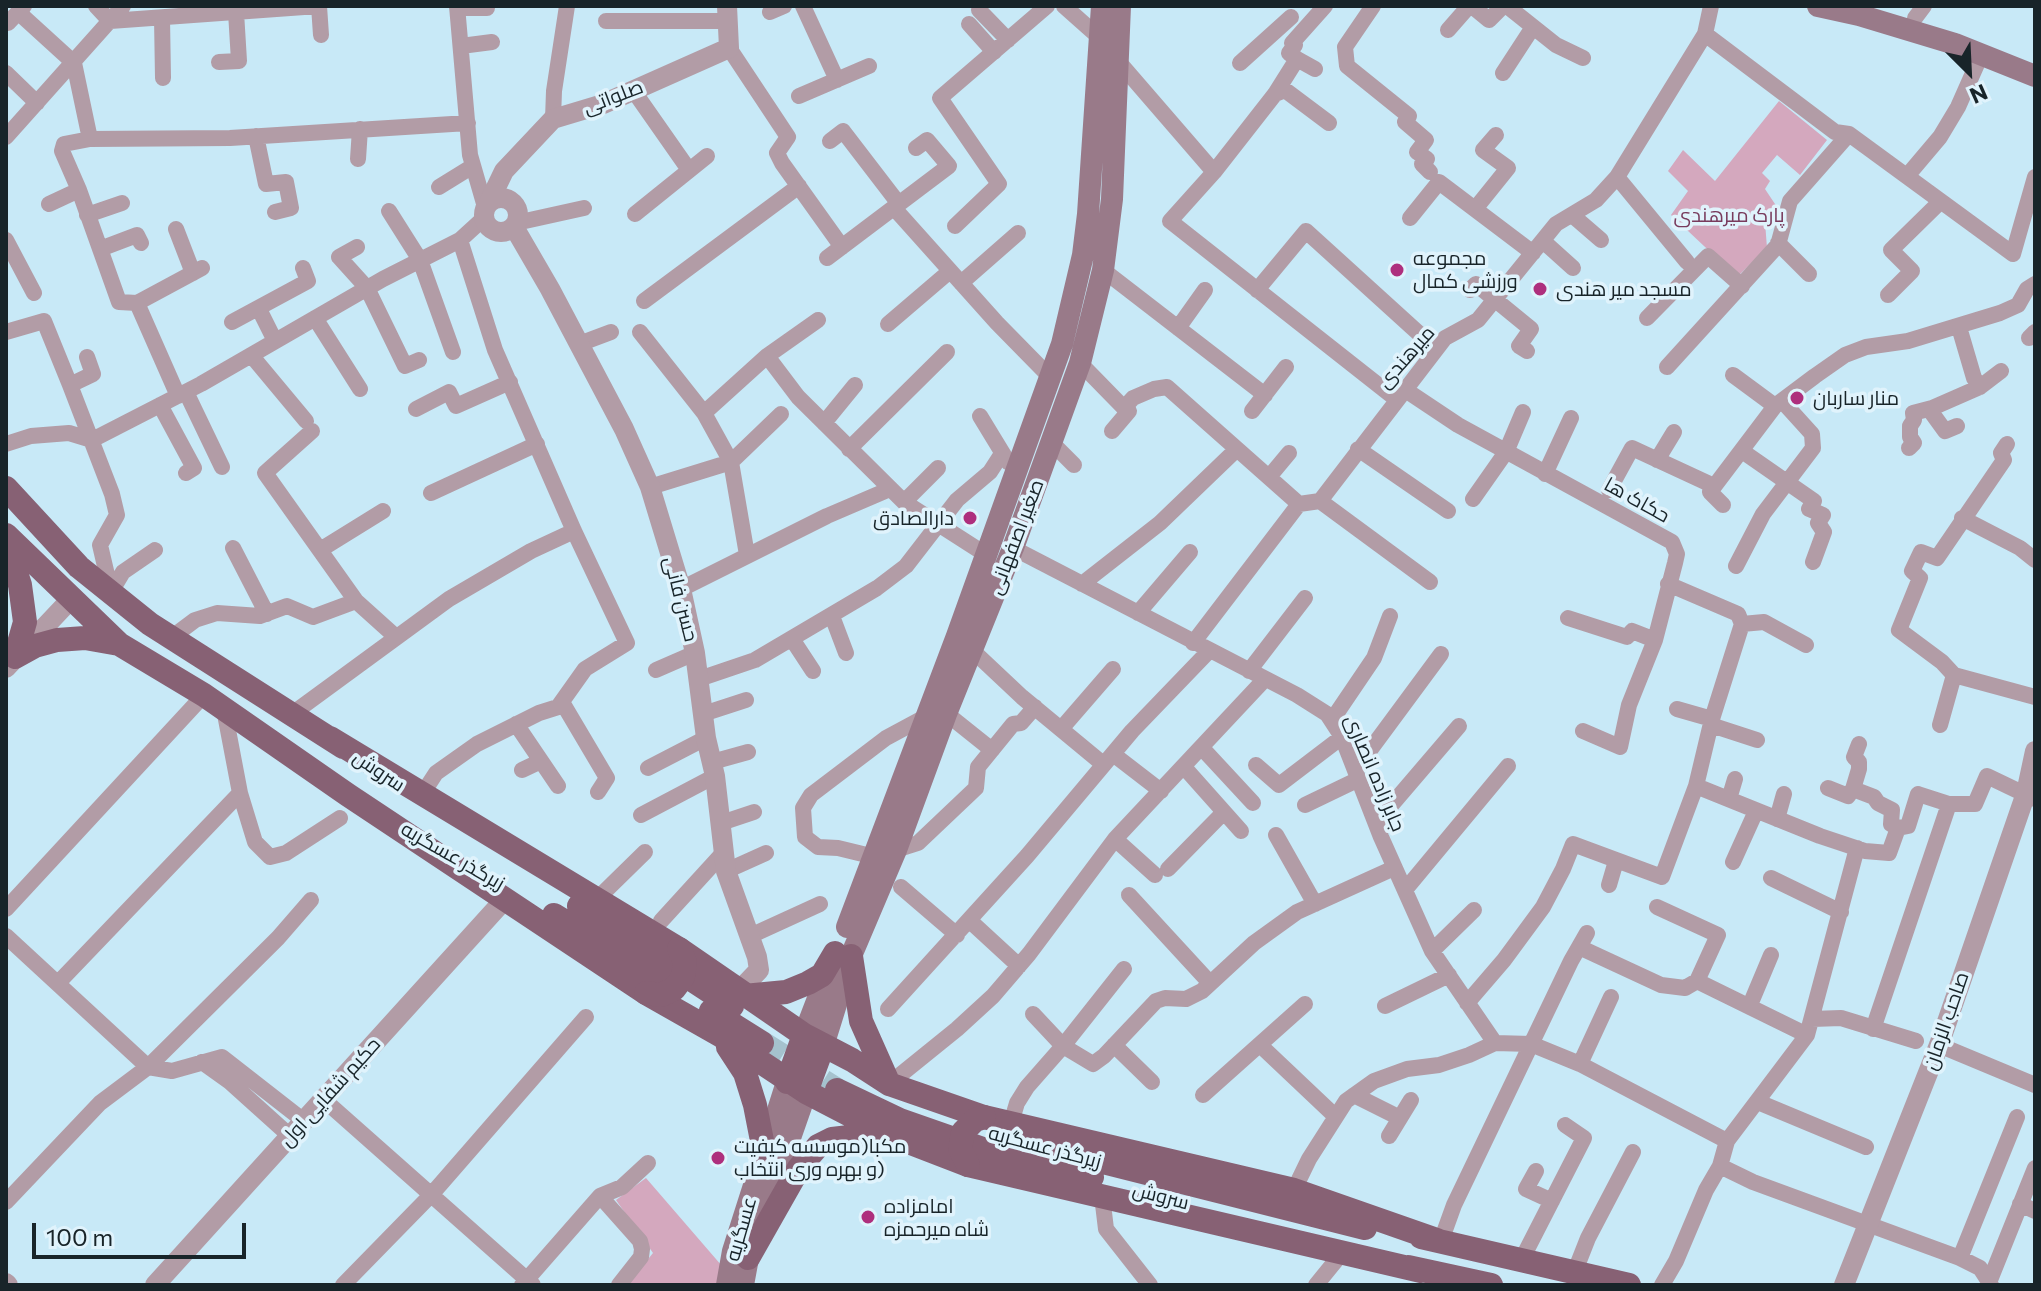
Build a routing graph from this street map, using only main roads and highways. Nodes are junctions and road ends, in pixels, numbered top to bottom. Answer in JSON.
{"nodes":[{"id":1,"x":1818,"y":6,"type":"edge"},
{"id":2,"x":1872,"y":6,"type":"edge"},
{"id":3,"x":1116,"y":8,"type":"edge"},
{"id":4,"x":1920,"y":12,"type":"edge"},
{"id":5,"x":2035,"y":61,"type":"edge"},
{"id":6,"x":2035,"y":76,"type":"edge"},
{"id":7,"x":6,"y":488,"type":"edge"},
{"id":8,"x":6,"y":535,"type":"edge"},
{"id":9,"x":6,"y":542,"type":"edge"},
{"id":10,"x":989,"y":545,"type":"junction"},
{"id":11,"x":1013,"y":548,"type":"junction"},
{"id":12,"x":91,"y":576,"type":"junction"},
{"id":13,"x":71,"y":599,"type":"junction"},
{"id":14,"x":119,"y":644,"type":"junction"},
{"id":15,"x":10,"y":662,"type":"edge"},
{"id":16,"x":330,"y":738,"type":"junction"},
{"id":17,"x":344,"y":806,"type":"junction"},
{"id":18,"x":885,"y":853,"type":"junction"},
{"id":19,"x":679,"y":949,"type":"junction"},
{"id":20,"x":843,"y":954,"type":"junction"},
{"id":21,"x":646,"y":993,"type":"junction"},
{"id":22,"x":741,"y":994,"type":"junction"},
{"id":23,"x":720,"y":1035,"type":"junction"},
{"id":24,"x":767,"y":1037,"type":"joint"},
{"id":25,"x":813,"y":1041,"type":"junction"},
{"id":26,"x":842,"y":1084,"type":"joint"},
{"id":27,"x":889,"y":1084,"type":"junction"},
{"id":28,"x":797,"y":1087,"type":"junction"},
{"id":29,"x":984,"y":1117,"type":"junction"},
{"id":30,"x":885,"y":1133,"type":"junction"},
{"id":31,"x":764,"y":1151,"type":"junction"},
{"id":32,"x":968,"y":1165,"type":"junction"},
{"id":33,"x":1439,"y":1241,"type":"junction"},
{"id":34,"x":748,"y":1258,"type":"junction"},
{"id":35,"x":1421,"y":1271,"type":"junction"},
{"id":36,"x":727,"y":1285,"type":"edge"},
{"id":37,"x":743,"y":1285,"type":"edge"},
{"id":38,"x":1491,"y":1285,"type":"edge"},
{"id":39,"x":1629,"y":1285,"type":"edge"}],
"edges":[{"from":1,"to":6,"type":"main road"},
{"from":2,"to":4,"type":"main road"},
{"from":3,"to":10,"type":"main road","name":"صغیر اصفهانی"},
{"from":3,"to":11,"type":"main road","name":"صغیر اصفهانی"},
{"from":4,"to":5,"type":"main road"},
{"from":7,"to":12,"type":"main road","name":"سروش"},
{"from":8,"to":13,"type":"main road","name":"سروش"},
{"from":9,"to":15,"type":"main road"},
{"from":10,"to":11,"type":"main road"},
{"from":10,"to":18,"type":"main road","name":"صغیر اصفهانی"},
{"from":11,"to":18,"type":"main road","name":"صغیر اصفهانی"},
{"from":12,"to":13,"type":"main road"},
{"from":12,"to":16,"type":"main road","name":"سروش"},
{"from":13,"to":14,"type":"main road","name":"سروش"},
{"from":14,"to":15,"type":"main road"},
{"from":14,"to":17,"type":"main road","name":"سروش"},
{"from":16,"to":19,"type":"main road"},
{"from":16,"to":24,"type":"main road","name":"سروش"},
{"from":17,"to":21,"type":"main road"},
{"from":17,"to":24,"type":"main road","name":"زیرگذر عسگریه"},
{"from":18,"to":20,"type":"main road","name":"صغیر اصفهانی"},
{"from":19,"to":21,"type":"main road","bridge":true},
{"from":19,"to":22,"type":"main road"},
{"from":20,"to":22,"type":"main road"},
{"from":20,"to":25,"type":"main road","name":"صغیر اصفهانی"},
{"from":20,"to":27,"type":"main road"},
{"from":21,"to":23,"type":"main road"},
{"from":22,"to":25,"type":"main road"},
{"from":23,"to":28,"type":"main road"},
{"from":23,"to":31,"type":"main road"},
{"from":25,"to":27,"type":"main road"},
{"from":25,"to":28,"type":"main road"},
{"from":26,"to":33,"type":"main road","name":"زیرگذر عسگریه"},
{"from":26,"to":35,"type":"main road","name":"سروش"},
{"from":27,"to":29,"type":"main road"},
{"from":28,"to":30,"type":"main road"},
{"from":28,"to":31,"type":"main road","name":"عسگریه"},
{"from":28,"to":34,"type":"main road","name":"عسگریه"},
{"from":29,"to":32,"type":"main road","bridge":true},
{"from":29,"to":33,"type":"main road"},
{"from":30,"to":32,"type":"main road"},
{"from":30,"to":34,"type":"main road"},
{"from":31,"to":36,"type":"main road","name":"عسگریه"},
{"from":32,"to":35,"type":"main road"},
{"from":33,"to":39,"type":"main road"},
{"from":34,"to":37,"type":"main road","name":"عسگریه"},
{"from":35,"to":38,"type":"main road","name":"سروش"}]}
